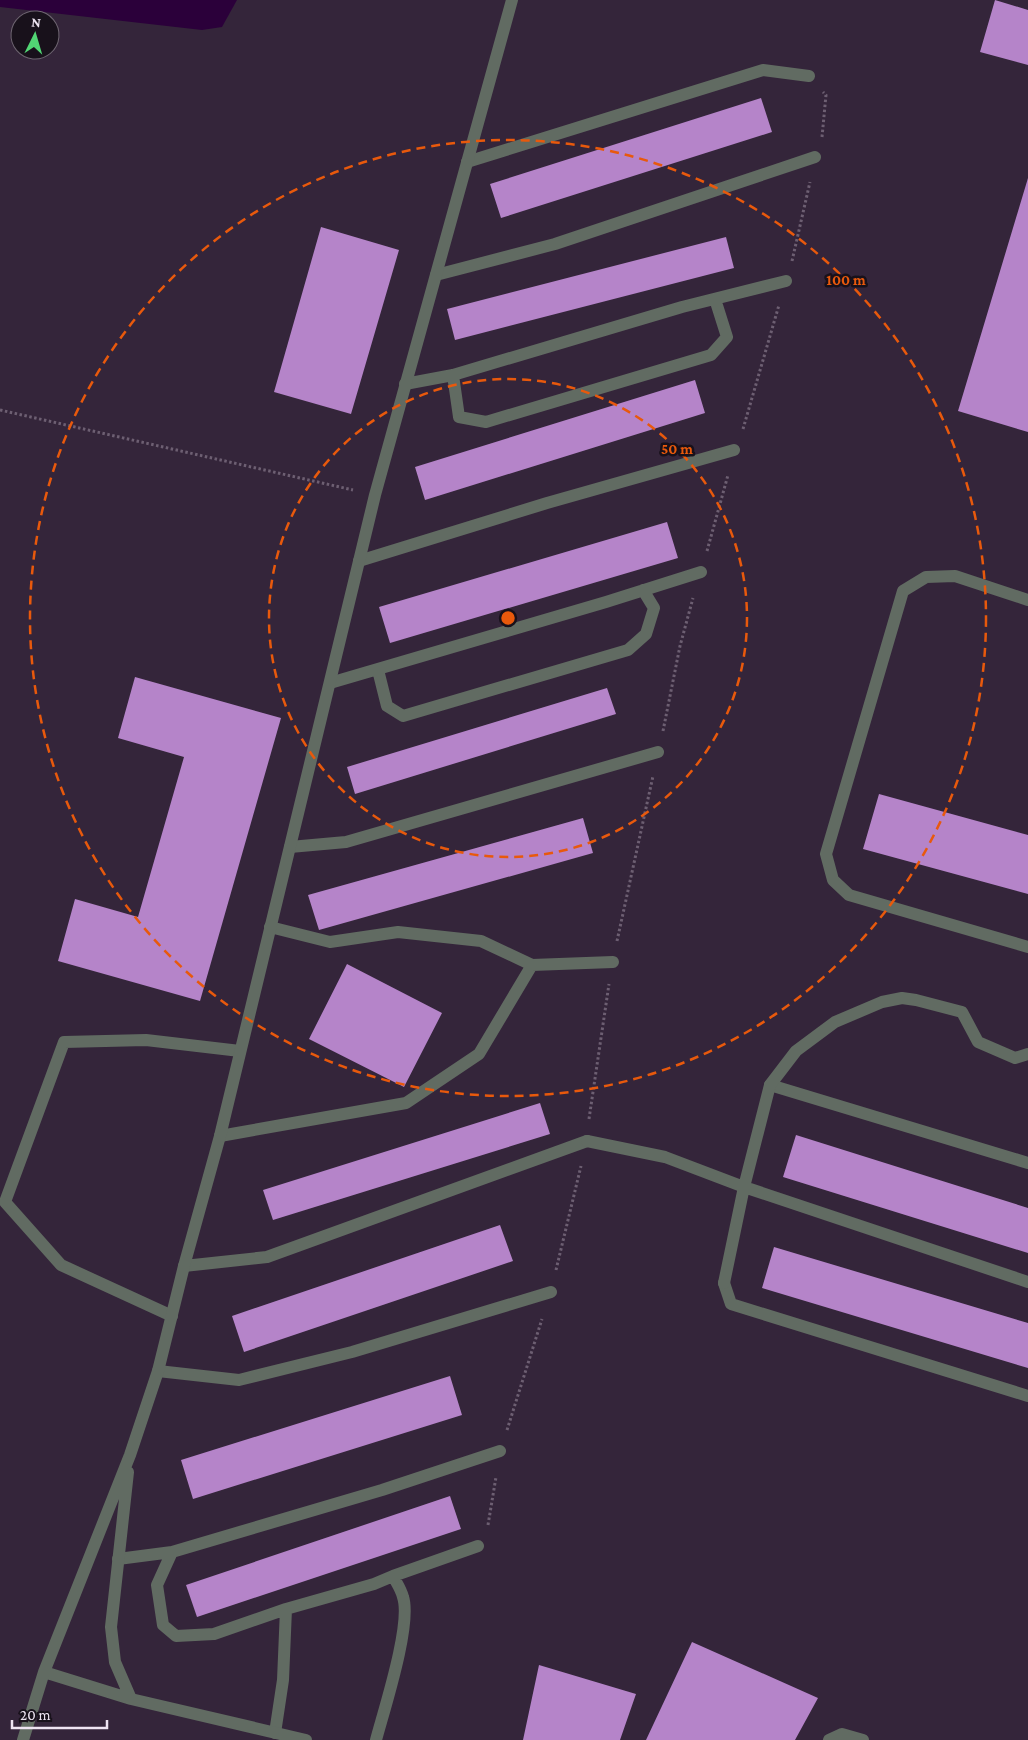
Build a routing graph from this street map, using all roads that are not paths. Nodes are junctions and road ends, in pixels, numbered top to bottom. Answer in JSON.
{"nodes":[{"id":1,"x":512,"y":0,"type":"edge"},
{"id":2,"x":809,"y":76,"type":"road end"},
{"id":3,"x":815,"y":157,"type":"road end"},
{"id":4,"x":467,"y":162,"type":"junction"},
{"id":5,"x":436,"y":275,"type":"junction"},
{"id":6,"x":786,"y":281,"type":"road end"},
{"id":7,"x":715,"y":299,"type":"junction"},
{"id":8,"x":453,"y":375,"type":"junction"},
{"id":9,"x":405,"y":384,"type":"junction"},
{"id":10,"x":734,"y":450,"type":"road end"},
{"id":11,"x":359,"y":561,"type":"junction"},
{"id":12,"x":701,"y":572,"type":"road end"},
{"id":13,"x":643,"y":590,"type":"junction"},
{"id":14,"x":1028,"y":600,"type":"edge"},
{"id":15,"x":378,"y":670,"type":"junction"},
{"id":16,"x":330,"y":683,"type":"junction"},
{"id":17,"x":658,"y":752,"type":"road end"},
{"id":18,"x":290,"y":847,"type":"junction"},
{"id":19,"x":270,"y":927,"type":"junction"},
{"id":20,"x":1028,"y":947,"type":"edge"},
{"id":21,"x":612,"y":962,"type":"road end"},
{"id":22,"x":532,"y":965,"type":"junction"},
{"id":23,"x":240,"y":1051,"type":"junction"},
{"id":24,"x":1028,"y":1054,"type":"edge"},
{"id":25,"x":770,"y":1085,"type":"junction"},
{"id":26,"x":220,"y":1136,"type":"junction"},
{"id":27,"x":1028,"y":1163,"type":"edge"},
{"id":28,"x":744,"y":1187,"type":"junction"},
{"id":29,"x":184,"y":1266,"type":"junction"},
{"id":30,"x":1028,"y":1282,"type":"edge"},
{"id":31,"x":551,"y":1292,"type":"road end"},
{"id":32,"x":172,"y":1316,"type":"junction"},
{"id":33,"x":158,"y":1371,"type":"junction"},
{"id":34,"x":1028,"y":1396,"type":"edge"},
{"id":35,"x":500,"y":1451,"type":"road end"},
{"id":36,"x":130,"y":1455,"type":"junction"},
{"id":37,"x":478,"y":1546,"type":"road end"},
{"id":38,"x":172,"y":1552,"type":"junction"},
{"id":39,"x":118,"y":1559,"type":"junction"},
{"id":40,"x":393,"y":1576,"type":"junction"},
{"id":41,"x":286,"y":1609,"type":"junction"},
{"id":42,"x":44,"y":1672,"type":"junction"},
{"id":43,"x":131,"y":1699,"type":"junction"},
{"id":44,"x":276,"y":1733,"type":"junction"},
{"id":45,"x":23,"y":1740,"type":"edge"},
{"id":46,"x":306,"y":1740,"type":"edge"},
{"id":47,"x":376,"y":1740,"type":"edge"},
{"id":48,"x":829,"y":1740,"type":"edge"},
{"id":49,"x":863,"y":1740,"type":"edge"}],
"edges":[{"from":1,"to":4,"type":"street"},
{"from":2,"to":4,"type":"street"},
{"from":3,"to":5,"type":"street"},
{"from":4,"to":5,"type":"street"},
{"from":5,"to":9,"type":"street"},
{"from":6,"to":7,"type":"street"},
{"from":7,"to":8,"type":"street"},
{"from":7,"to":8,"type":"street"},
{"from":8,"to":9,"type":"street"},
{"from":9,"to":11,"type":"street"},
{"from":10,"to":11,"type":"street"},
{"from":11,"to":16,"type":"street"},
{"from":12,"to":13,"type":"street"},
{"from":13,"to":15,"type":"street"},
{"from":13,"to":15,"type":"street"},
{"from":14,"to":20,"type":"street"},
{"from":15,"to":16,"type":"street"},
{"from":16,"to":18,"type":"street"},
{"from":17,"to":18,"type":"street"},
{"from":18,"to":19,"type":"street"},
{"from":19,"to":22,"type":"street"},
{"from":19,"to":23,"type":"street"},
{"from":21,"to":22,"type":"street"},
{"from":22,"to":26,"type":"street"},
{"from":23,"to":26,"type":"street"},
{"from":23,"to":32,"type":"street"},
{"from":24,"to":25,"type":"street"},
{"from":25,"to":27,"type":"street"},
{"from":25,"to":28,"type":"street"},
{"from":26,"to":29,"type":"street"},
{"from":28,"to":29,"type":"street"},
{"from":28,"to":30,"type":"street"},
{"from":28,"to":34,"type":"street"},
{"from":29,"to":32,"type":"street"},
{"from":31,"to":33,"type":"street"},
{"from":32,"to":33,"type":"street"},
{"from":33,"to":36,"type":"street"},
{"from":35,"to":38,"type":"street"},
{"from":36,"to":39,"type":"street"},
{"from":36,"to":42,"type":"street"},
{"from":37,"to":40,"type":"street"},
{"from":38,"to":39,"type":"street"},
{"from":38,"to":41,"type":"street"},
{"from":39,"to":43,"type":"street"},
{"from":40,"to":41,"type":"street"},
{"from":40,"to":47,"type":"street"},
{"from":41,"to":44,"type":"street"},
{"from":42,"to":43,"type":"street"},
{"from":42,"to":45,"type":"street"},
{"from":43,"to":44,"type":"street"},
{"from":44,"to":46,"type":"street"},
{"from":48,"to":49,"type":"street"}]}
